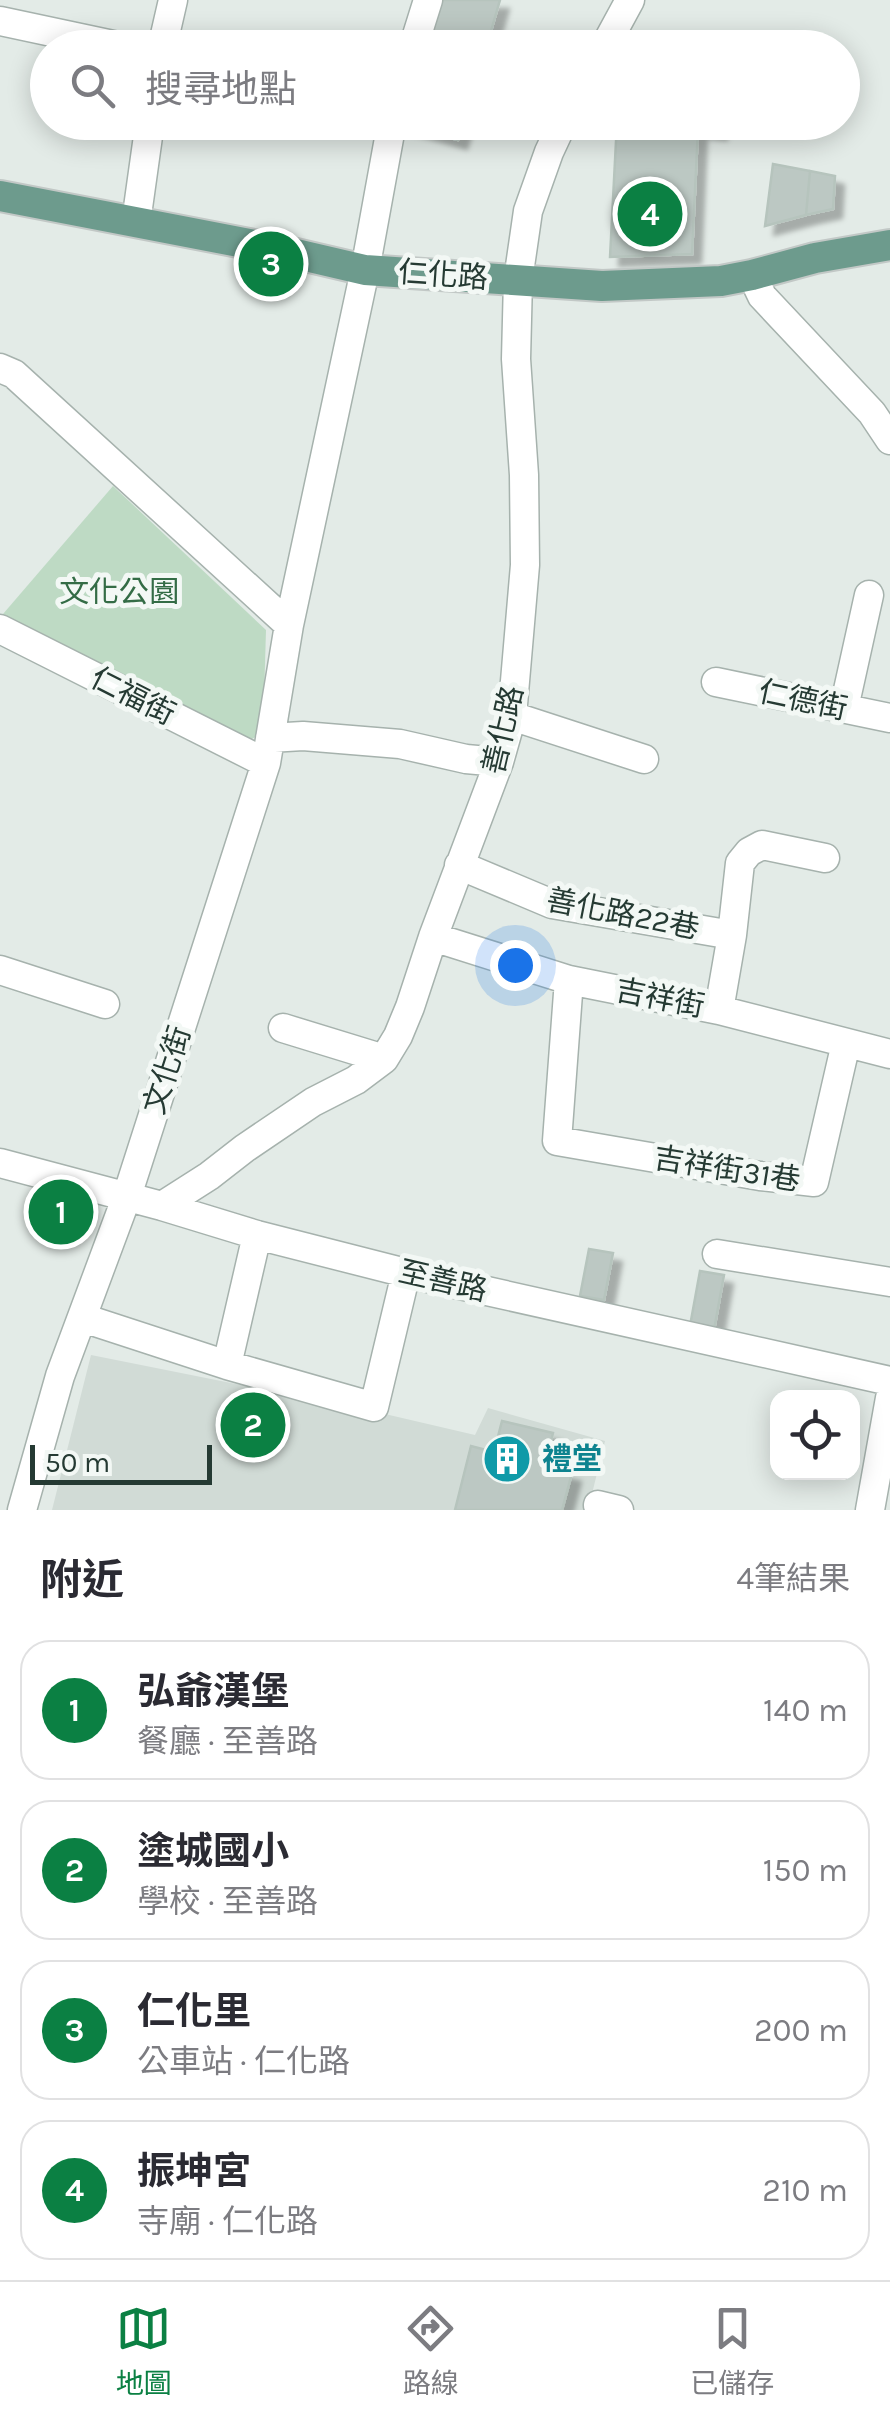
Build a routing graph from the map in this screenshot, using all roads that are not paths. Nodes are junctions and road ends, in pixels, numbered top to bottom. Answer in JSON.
{"nodes":[{"id":1,"x":174,"y":0,"type":"edge"},
{"id":2,"x":428,"y":0,"type":"edge"},
{"id":3,"x":630,"y":0,"type":"edge"},
{"id":4,"x":0,"y":21,"type":"edge"},
{"id":5,"x":42,"y":30,"type":"edge"},
{"id":6,"x":166,"y":30,"type":"edge"},
{"id":7,"x":419,"y":30,"type":"edge"},
{"id":8,"x":614,"y":30,"type":"edge"},
{"id":9,"x":147,"y":140,"type":"edge"},
{"id":10,"x":389,"y":140,"type":"edge"},
{"id":11,"x":555,"y":140,"type":"edge"},
{"id":12,"x":0,"y":196,"type":"edge"},
{"id":13,"x":136,"y":222,"type":"junction"},
{"id":14,"x":890,"y":245,"type":"edge"},
{"id":15,"x":366,"y":270,"type":"junction"},
{"id":16,"x":752,"y":275,"type":"junction"},
{"id":17,"x":518,"y":280,"type":"junction"},
{"id":18,"x":0,"y":368,"type":"edge"},
{"id":19,"x":890,"y":440,"type":"edge"},
{"id":20,"x":870,"y":595,"type":"dead end"},
{"id":21,"x":289,"y":625,"type":"junction"},
{"id":22,"x":0,"y":629,"type":"edge"},
{"id":23,"x":716,"y":682,"type":"dead end"},
{"id":24,"x":844,"y":708,"type":"junction"},
{"id":25,"x":512,"y":716,"type":"junction"},
{"id":26,"x":890,"y":718,"type":"edge"},
{"id":27,"x":268,"y":751,"type":"junction"},
{"id":28,"x":644,"y":758,"type":"dead end"},
{"id":29,"x":499,"y":762,"type":"junction"},
{"id":30,"x":825,"y":858,"type":"dead end"},
{"id":31,"x":459,"y":865,"type":"junction"},
{"id":32,"x":732,"y":935,"type":"junction"},
{"id":33,"x":432,"y":937,"type":"junction"},
{"id":34,"x":0,"y":970,"type":"edge"},
{"id":35,"x":569,"y":980,"type":"junction"},
{"id":36,"x":104,"y":1004,"type":"dead end"},
{"id":37,"x":718,"y":1010,"type":"junction"},
{"id":38,"x":284,"y":1028,"type":"dead end"},
{"id":39,"x":846,"y":1043,"type":"junction"},
{"id":40,"x":890,"y":1054,"type":"edge"},
{"id":41,"x":384,"y":1059,"type":"junction"},
{"id":42,"x":0,"y":1163,"type":"edge"},
{"id":43,"x":126,"y":1196,"type":"junction"},
{"id":44,"x":162,"y":1206,"type":"junction"},
{"id":45,"x":258,"y":1234,"type":"junction"},
{"id":46,"x":717,"y":1254,"type":"dead end"},
{"id":47,"x":406,"y":1273,"type":"junction"},
{"id":48,"x":890,"y":1282,"type":"edge"},
{"id":49,"x":84,"y":1318,"type":"junction"},
{"id":50,"x":227,"y":1365,"type":"junction"},
{"id":51,"x":890,"y":1381,"type":"edge"},
{"id":52,"x":890,"y":1398,"type":"edge"},
{"id":53,"x":22,"y":1510,"type":"edge"},
{"id":54,"x":870,"y":1510,"type":"edge"}],
"edges":[{"from":1,"to":6,"type":"street"},
{"from":2,"to":7,"type":"street"},
{"from":3,"to":8,"type":"street"},
{"from":4,"to":5,"type":"street"},
{"from":9,"to":13,"type":"street"},
{"from":10,"to":15,"type":"street","name":"文化街"},
{"from":11,"to":17,"type":"street","name":"善化路"},
{"from":12,"to":13,"type":"main road","name":"仁化路"},
{"from":13,"to":15,"type":"main road","name":"仁化路"},
{"from":14,"to":16,"type":"main road","name":"仁化路"},
{"from":15,"to":17,"type":"main road","name":"仁化路"},
{"from":15,"to":21,"type":"street","name":"文化街"},
{"from":16,"to":17,"type":"main road","name":"仁化路"},
{"from":16,"to":19,"type":"street"},
{"from":17,"to":25,"type":"street","name":"善化路"},
{"from":18,"to":21,"type":"street"},
{"from":20,"to":24,"type":"street"},
{"from":21,"to":27,"type":"street","name":"文化街"},
{"from":22,"to":27,"type":"street","name":"仁福街"},
{"from":23,"to":24,"type":"street","name":"仁德街"},
{"from":24,"to":26,"type":"street","name":"仁德街"},
{"from":25,"to":28,"type":"street"},
{"from":25,"to":29,"type":"street","name":"善化路"},
{"from":27,"to":29,"type":"street"},
{"from":27,"to":43,"type":"street","name":"文化街"},
{"from":29,"to":31,"type":"street","name":"善化路"},
{"from":30,"to":32,"type":"street"},
{"from":31,"to":32,"type":"street","name":"善化路22巷"},
{"from":31,"to":33,"type":"street","name":"善化路"},
{"from":32,"to":37,"type":"street"},
{"from":33,"to":35,"type":"street","name":"吉祥街"},
{"from":33,"to":41,"type":"street","name":"善化路"},
{"from":34,"to":36,"type":"street"},
{"from":35,"to":37,"type":"street","name":"吉祥街"},
{"from":35,"to":39,"type":"street","name":"吉祥街31巷"},
{"from":37,"to":39,"type":"street","name":"吉祥街"},
{"from":38,"to":41,"type":"street"},
{"from":39,"to":40,"type":"street","name":"吉祥街"},
{"from":41,"to":44,"type":"street"},
{"from":42,"to":43,"type":"street","name":"至善路"},
{"from":43,"to":44,"type":"street","name":"至善路"},
{"from":43,"to":49,"type":"street","name":"文化街"},
{"from":44,"to":45,"type":"street","name":"至善路"},
{"from":45,"to":47,"type":"street","name":"至善路"},
{"from":45,"to":50,"type":"street"},
{"from":46,"to":48,"type":"street"},
{"from":47,"to":50,"type":"street"},
{"from":47,"to":51,"type":"street","name":"至善路"},
{"from":49,"to":50,"type":"street"},
{"from":49,"to":53,"type":"street","name":"文化街"},
{"from":52,"to":54,"type":"street"}]}
